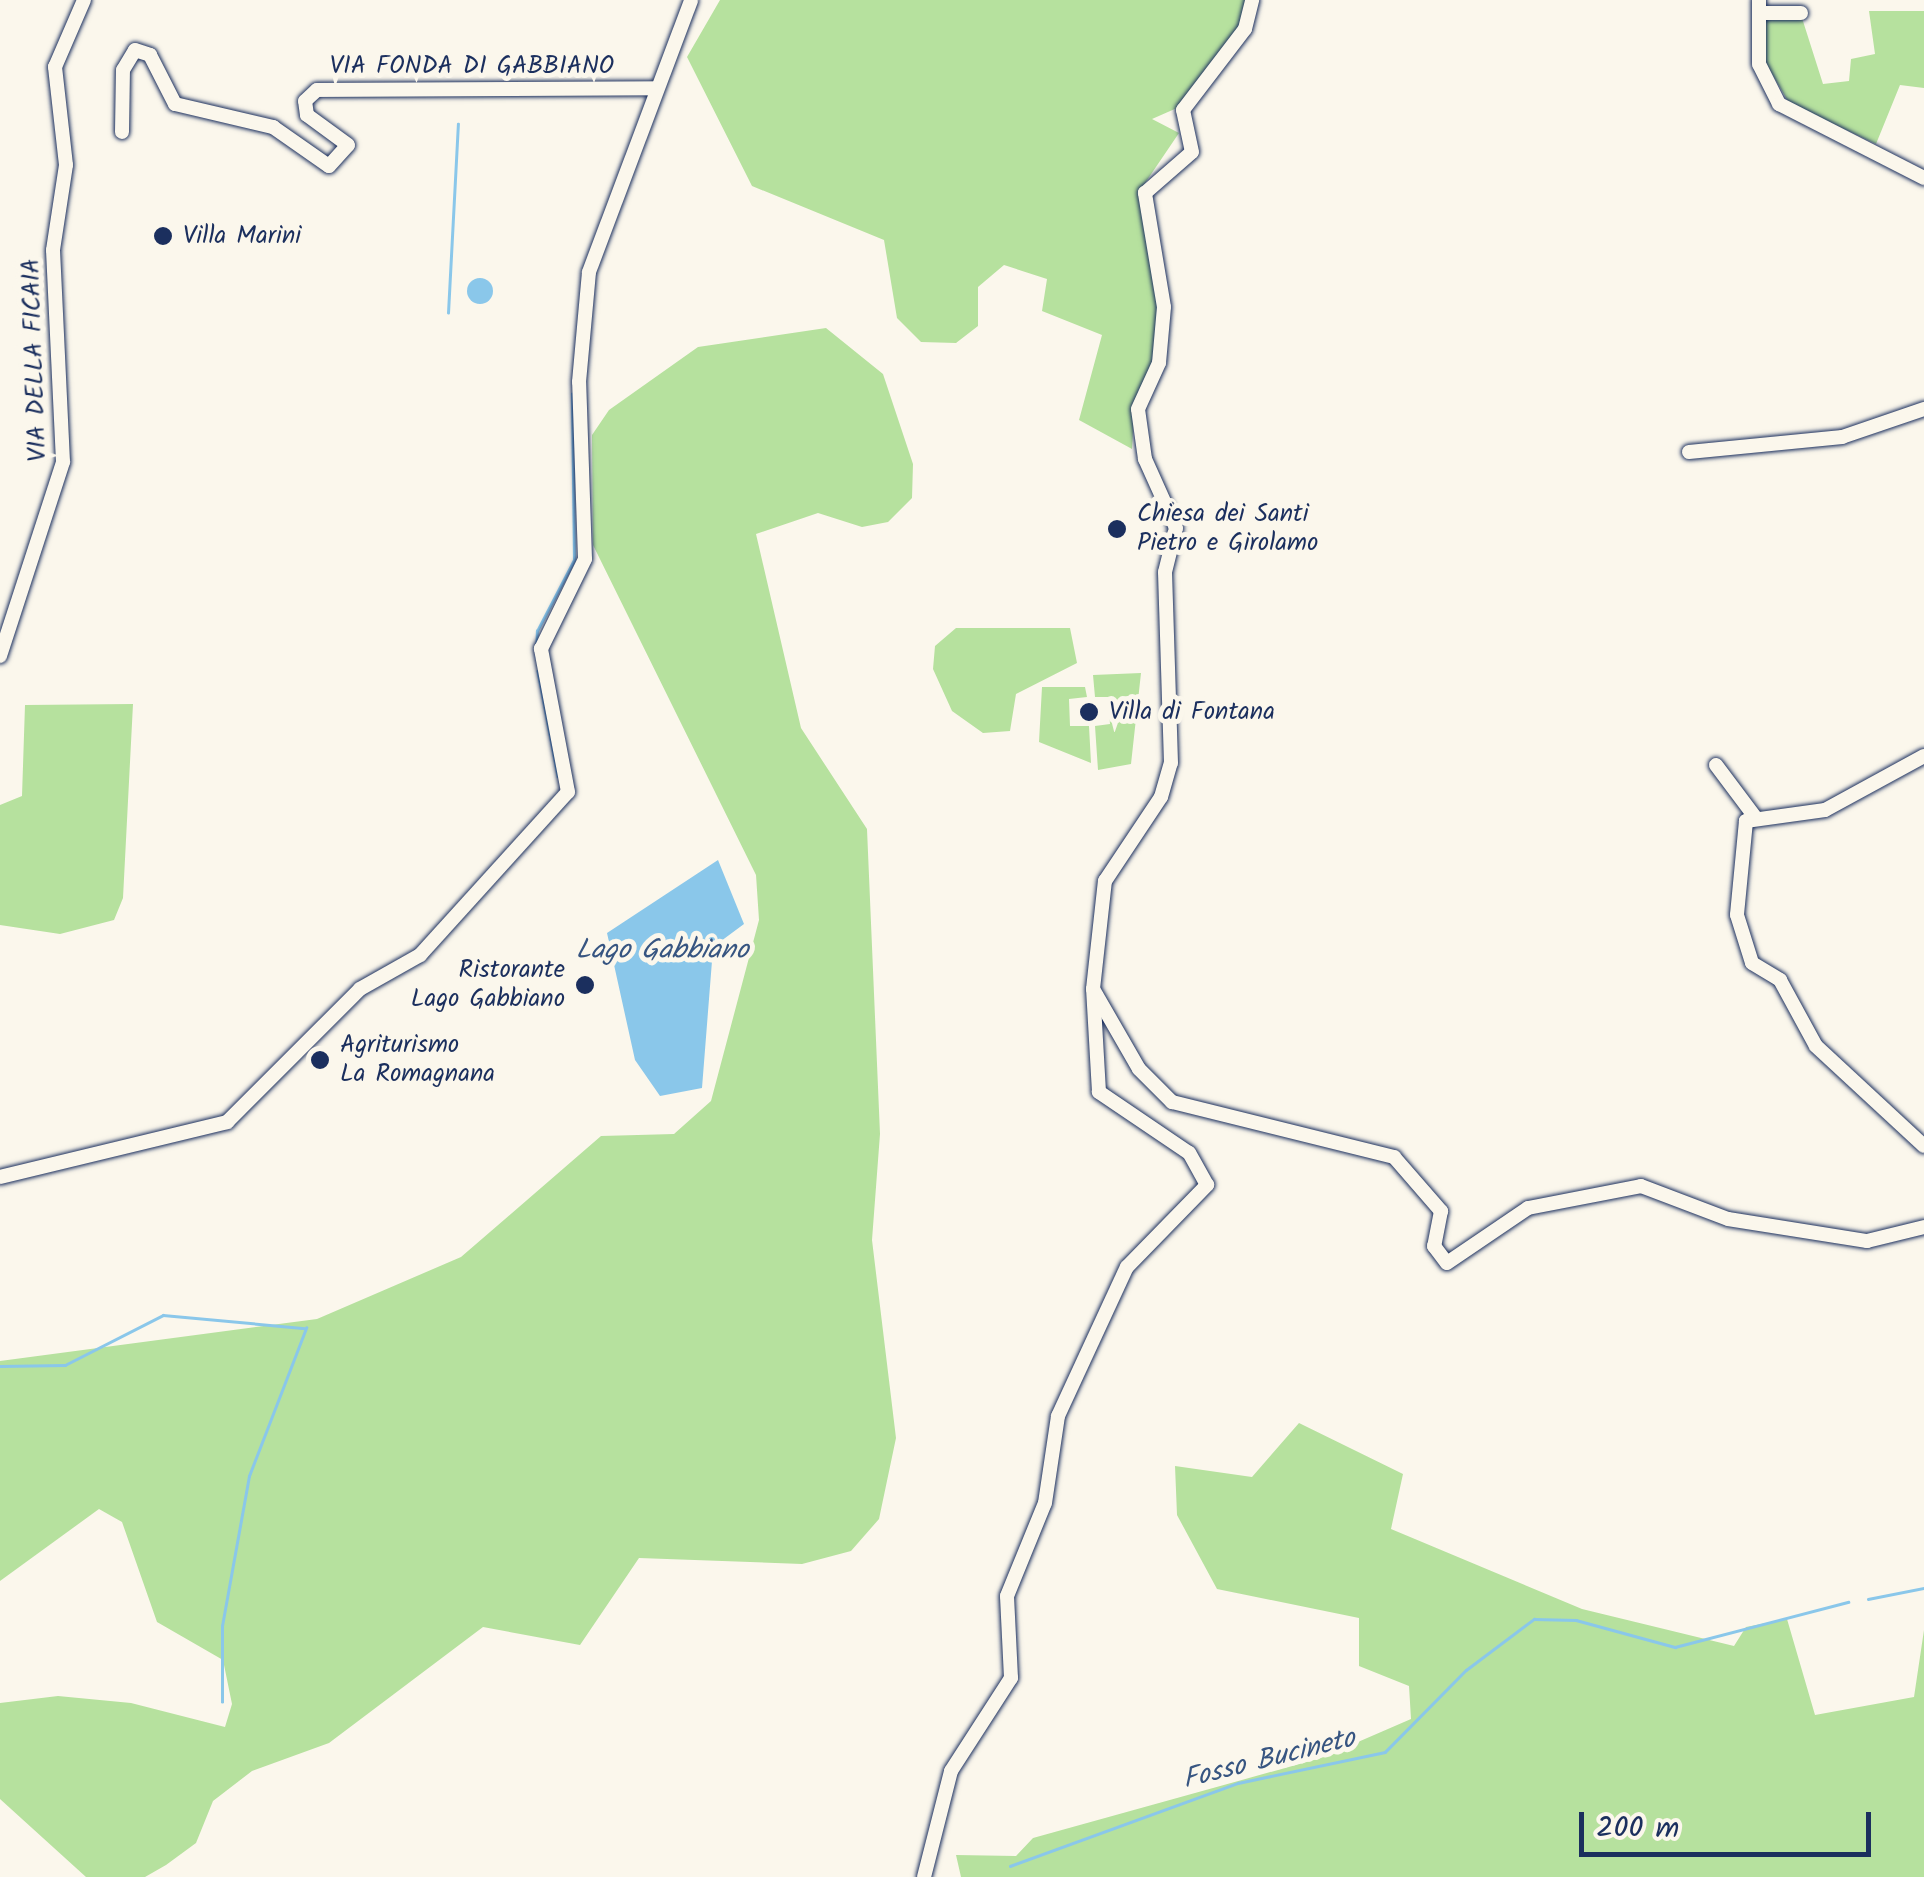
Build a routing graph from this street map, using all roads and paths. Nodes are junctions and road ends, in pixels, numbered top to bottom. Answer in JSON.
{"nodes":[{"id":1,"x":84,"y":0,"type":"edge"},
{"id":2,"x":690,"y":0,"type":"edge"},
{"id":3,"x":1252,"y":0,"type":"edge"},
{"id":4,"x":1759,"y":6,"type":"edge"},
{"id":5,"x":1801,"y":13,"type":"dead end"},
{"id":6,"x":657,"y":88,"type":"junction"},
{"id":7,"x":122,"y":132,"type":"dead end"},
{"id":8,"x":1924,"y":178,"type":"edge"},
{"id":9,"x":1924,"y":409,"type":"edge"},
{"id":10,"x":1688,"y":452,"type":"dead end"},
{"id":11,"x":0,"y":656,"type":"edge"},
{"id":12,"x":1924,"y":756,"type":"edge"},
{"id":13,"x":1716,"y":765,"type":"dead end"},
{"id":14,"x":1755,"y":817,"type":"junction"},
{"id":15,"x":1093,"y":989,"type":"junction"},
{"id":16,"x":1924,"y":1146,"type":"edge"},
{"id":17,"x":0,"y":1178,"type":"edge"},
{"id":18,"x":1924,"y":1228,"type":"edge"},
{"id":19,"x":924,"y":1877,"type":"edge"}],
"edges":[{"from":1,"to":11,"type":"street","name":"VIA DELLA FICAIA"},
{"from":2,"to":6,"type":"street"},
{"from":3,"to":15,"type":"street"},
{"from":4,"to":5,"type":"street"},
{"from":4,"to":8,"type":"street"},
{"from":6,"to":7,"type":"street","name":"VIA FONDA DI GABBIANO"},
{"from":6,"to":17,"type":"street"},
{"from":9,"to":10,"type":"street"},
{"from":12,"to":14,"type":"street"},
{"from":13,"to":14,"type":"street"},
{"from":14,"to":16,"type":"street"},
{"from":15,"to":18,"type":"street"},
{"from":15,"to":19,"type":"street"}]}
